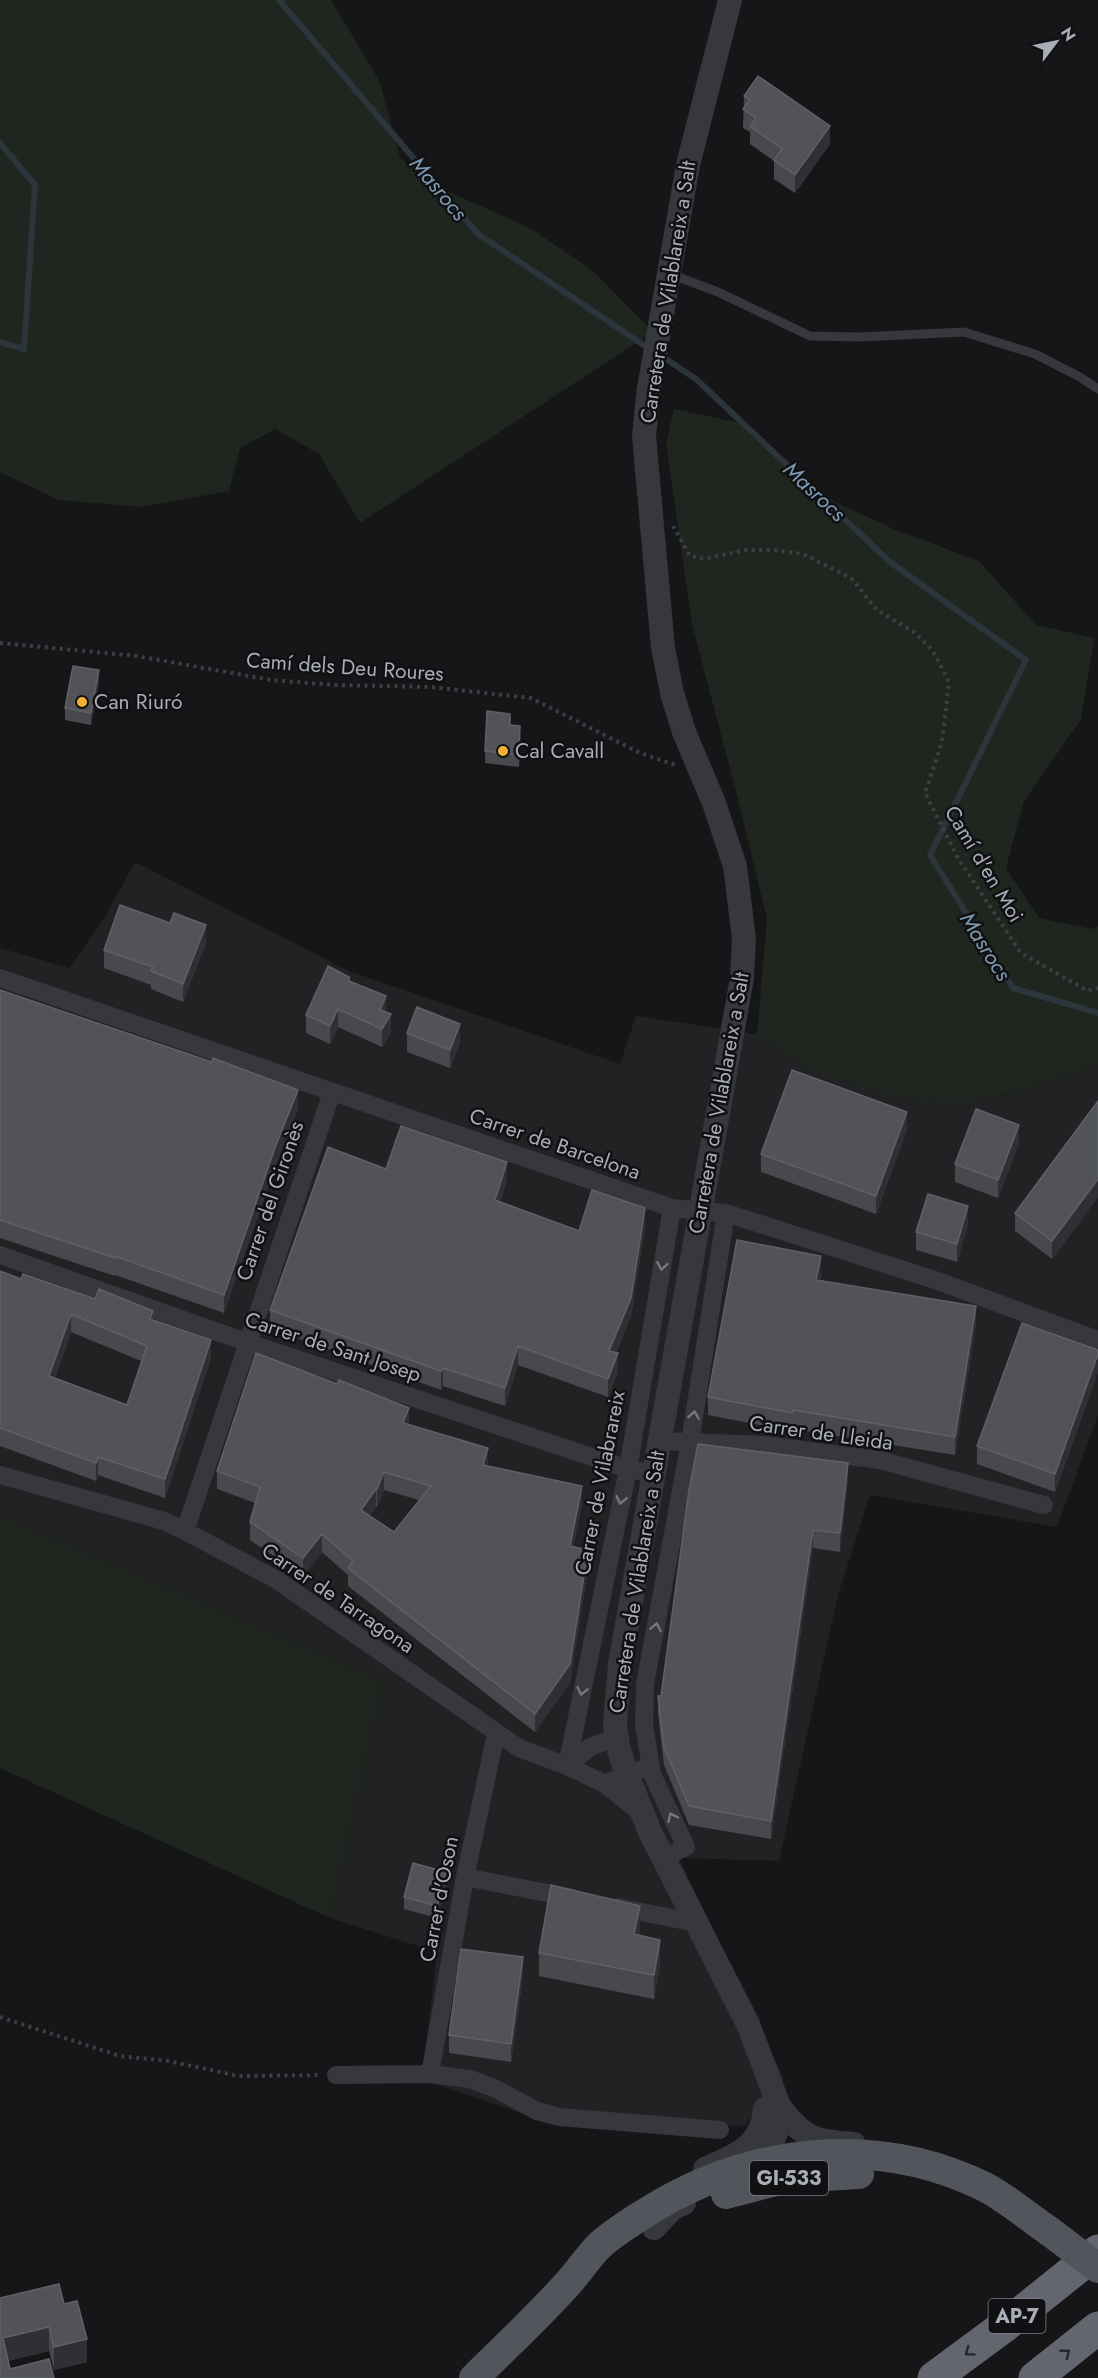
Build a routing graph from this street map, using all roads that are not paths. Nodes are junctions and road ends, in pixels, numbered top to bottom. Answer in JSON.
{"nodes":[{"id":1,"x":730,"y":0,"type":"edge"},
{"id":2,"x":669,"y":273,"type":"junction"},
{"id":3,"x":1098,"y":389,"type":"edge"},
{"id":4,"x":0,"y":978,"type":"edge"},
{"id":5,"x":332,"y":1092,"type":"junction"},
{"id":6,"x":672,"y":1209,"type":"junction"},
{"id":7,"x":701,"y":1212,"type":"junction"},
{"id":8,"x":726,"y":1213,"type":"junction"},
{"id":9,"x":0,"y":1255,"type":"edge"},
{"id":10,"x":1098,"y":1340,"type":"edge"},
{"id":11,"x":246,"y":1342,"type":"junction"},
{"id":12,"x":660,"y":1441,"type":"junction"},
{"id":13,"x":690,"y":1442,"type":"junction"},
{"id":14,"x":628,"y":1468,"type":"junction"},
{"id":15,"x":0,"y":1474,"type":"edge"},
{"id":16,"x":654,"y":1474,"type":"junction"},
{"id":17,"x":1044,"y":1505,"type":"dead end"},
{"id":18,"x":185,"y":1531,"type":"junction"},
{"id":19,"x":496,"y":1734,"type":"junction"},
{"id":20,"x":617,"y":1737,"type":"junction"},
{"id":21,"x":567,"y":1766,"type":"junction"},
{"id":22,"x":651,"y":1767,"type":"junction"},
{"id":23,"x":627,"y":1773,"type":"junction"},
{"id":24,"x":605,"y":1784,"type":"junction"},
{"id":25,"x":643,"y":1815,"type":"junction"},
{"id":26,"x":663,"y":1858,"type":"junction"},
{"id":27,"x":465,"y":1877,"type":"junction"},
{"id":28,"x":696,"y":1923,"type":"junction"},
{"id":29,"x":430,"y":2074,"type":"junction"},
{"id":30,"x":336,"y":2075,"type":"road end"},
{"id":31,"x":768,"y":2080,"type":"junction"},
{"id":32,"x":778,"y":2106,"type":"junction"},
{"id":33,"x":720,"y":2130,"type":"dead end"},
{"id":34,"x":764,"y":2162,"type":"junction"},
{"id":35,"x":985,"y":2187,"type":"junction"},
{"id":36,"x":1038,"y":2223,"type":"junction"},
{"id":37,"x":654,"y":2228,"type":"junction"},
{"id":38,"x":616,"y":2233,"type":"junction"},
{"id":39,"x":1098,"y":2251,"type":"edge"},
{"id":40,"x":1098,"y":2268,"type":"edge"},
{"id":41,"x":571,"y":2281,"type":"junction"},
{"id":42,"x":1098,"y":2328,"type":"edge"},
{"id":43,"x":474,"y":2378,"type":"edge"},
{"id":44,"x":934,"y":2378,"type":"edge"},
{"id":45,"x":1035,"y":2378,"type":"edge"}],
"edges":[{"from":1,"to":2,"type":"street","name":"Carretera de Vilablareix a Salt"},
{"from":2,"to":3,"type":"lane"},
{"from":2,"to":7,"type":"street","name":"Carretera de Vilablareix a Salt"},
{"from":4,"to":5,"type":"street","name":"Carrer de Barcelona"},
{"from":5,"to":6,"type":"street","name":"Carrer de Barcelona"},
{"from":5,"to":11,"type":"street","name":"Carrer del Gironès"},
{"from":6,"to":7,"type":"street","name":"Carrer de Barcelona"},
{"from":6,"to":14,"type":"street","name":"Carrer de Vilabrareix","one_way":true},
{"from":7,"to":8,"type":"street","name":"Carrer de Barcelona"},
{"from":7,"to":12,"type":"street","name":"Carretera de Vilablareix a Salt"},
{"from":8,"to":10,"type":"street","name":"Carrer de Barcelona"},
{"from":13,"to":8,"type":"street","one_way":true},
{"from":9,"to":11,"type":"street","name":"Carrer de Sant Josep"},
{"from":11,"to":14,"type":"street","name":"Carrer de Sant Josep"},
{"from":11,"to":18,"type":"street","name":"Carrer del Gironès"},
{"from":12,"to":13,"type":"street","name":"Carrer de Lleida"},
{"from":12,"to":16,"type":"street","name":"Carretera de Vilablareix a Salt"},
{"from":13,"to":17,"type":"street","name":"Carrer de Lleida"},
{"from":22,"to":13,"type":"street","one_way":true},
{"from":14,"to":16,"type":"street","name":"Carrer de Sant Josep"},
{"from":14,"to":21,"type":"street","name":"Carrer de Vilabrareix","one_way":true},
{"from":15,"to":18,"type":"street","name":"Carrer de Tarragona"},
{"from":16,"to":20,"type":"street","name":"Carretera de Vilablareix a Salt"},
{"from":18,"to":19,"type":"street","name":"Carrer de Tarragona"},
{"from":19,"to":21,"type":"street","name":"Carrer de Tarragona"},
{"from":19,"to":27,"type":"street","name":"Carrer d'Oson"},
{"from":20,"to":21,"type":"street"},
{"from":20,"to":23,"type":"street","name":"Carretera de Vilablareix a Salt"},
{"from":21,"to":24,"type":"street","name":"Carrer de Tarragona"},
{"from":22,"to":23,"type":"street"},
{"from":26,"to":22,"type":"street","one_way":true},
{"from":23,"to":24,"type":"street"},
{"from":23,"to":25,"type":"street","name":"Carretera de Vilablareix a Salt"},
{"from":24,"to":25,"type":"street","name":"Carrer de Tarragona"},
{"from":25,"to":26,"type":"street","name":"Carretera de Vilablareix a Salt"},
{"from":26,"to":28,"type":"street","name":"Carretera de Vilablareix a Salt"},
{"from":27,"to":28,"type":"street"},
{"from":27,"to":29,"type":"street","name":"Carrer d'Oson"},
{"from":28,"to":31,"type":"street","name":"Carretera de Vilablareix a Salt"},
{"from":29,"to":30,"type":"street"},
{"from":29,"to":33,"type":"street"},
{"from":31,"to":32,"type":"street","name":"Carretera de Vilablareix a Salt"},
{"from":31,"to":38,"type":"street"},
{"from":32,"to":34,"type":"street"},
{"from":32,"to":35,"type":"street"},
{"from":34,"to":35,"type":"main road","number":"GI-533"},
{"from":34,"to":37,"type":"street"},
{"from":34,"to":38,"type":"main road","number":"GI-533"},
{"from":35,"to":36,"type":"main road","number":"GI-533"},
{"from":36,"to":37,"type":"main road","number":"GI-533"},
{"from":36,"to":40,"type":"main road","number":"GI-533","bridge":true},
{"from":37,"to":41,"type":"main road","number":"GI-533"},
{"from":38,"to":41,"type":"main road","number":"GI-533"},
{"from":39,"to":44,"type":"highway","number":"AP-7","one_way":true},
{"from":41,"to":43,"type":"main road","number":"GI-533"},
{"from":45,"to":42,"type":"highway","number":"AP-7","one_way":true}]}
